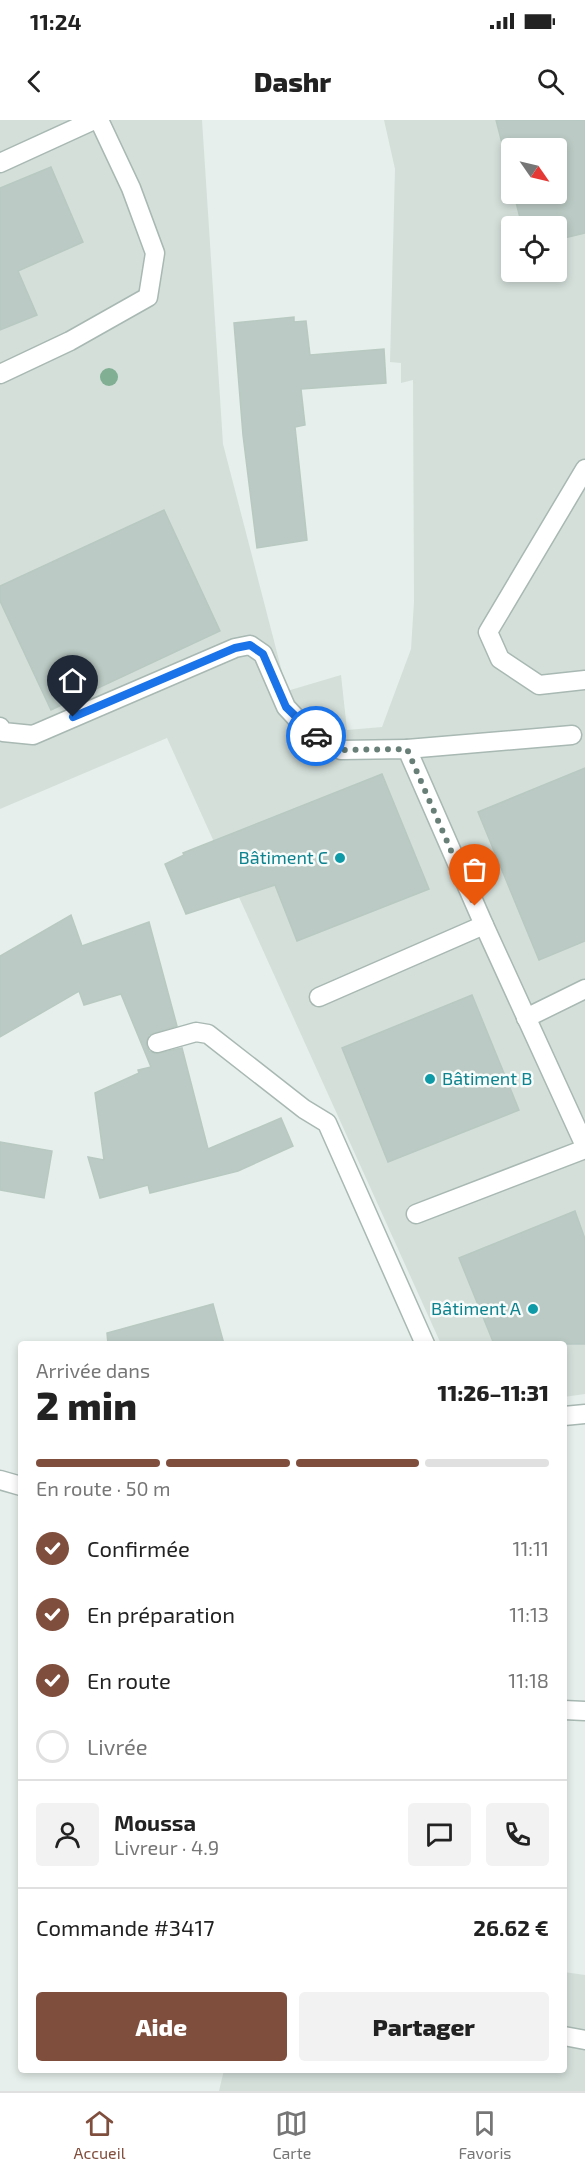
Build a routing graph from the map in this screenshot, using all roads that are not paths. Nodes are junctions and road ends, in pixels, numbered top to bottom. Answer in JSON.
{"nodes":[{"id":1,"x":94,"y":120,"type":"edge"},
{"id":2,"x":99,"y":120,"type":"edge"},
{"id":3,"x":0,"y":163,"type":"edge"},
{"id":4,"x":0,"y":374,"type":"edge"},
{"id":5,"x":585,"y":468,"type":"edge"},
{"id":6,"x":585,"y":680,"type":"edge"},
{"id":7,"x":0,"y":727,"type":"edge"},
{"id":8,"x":572,"y":735,"type":"dead end"},
{"id":9,"x":407,"y":749,"type":"junction"},
{"id":10,"x":484,"y":925,"type":"junction"},
{"id":11,"x":585,"y":989,"type":"edge"},
{"id":12,"x":319,"y":996,"type":"dead end"},
{"id":13,"x":526,"y":1018,"type":"junction"},
{"id":14,"x":157,"y":1043,"type":"dead end"},
{"id":15,"x":585,"y":1148,"type":"edge"},
{"id":16,"x":416,"y":1214,"type":"dead end"},
{"id":17,"x":424,"y":1341,"type":"edge"},
{"id":18,"x":585,"y":1414,"type":"edge"},
{"id":19,"x":567,"y":1416,"type":"edge"},
{"id":20,"x":0,"y":1480,"type":"edge"},
{"id":21,"x":18,"y":1485,"type":"edge"},
{"id":22,"x":567,"y":1710,"type":"edge"},
{"id":23,"x":585,"y":1711,"type":"edge"},
{"id":24,"x":567,"y":2037,"type":"edge"},
{"id":25,"x":585,"y":2040,"type":"edge"}],
"edges":[{"from":1,"to":3,"type":"street"},
{"from":2,"to":4,"type":"street"},
{"from":5,"to":6,"type":"street"},
{"from":7,"to":9,"type":"street"},
{"from":8,"to":9,"type":"street"},
{"from":9,"to":10,"type":"street"},
{"from":10,"to":12,"type":"street"},
{"from":10,"to":13,"type":"street"},
{"from":11,"to":13,"type":"street"},
{"from":13,"to":15,"type":"street"},
{"from":14,"to":17,"type":"street"},
{"from":15,"to":16,"type":"street"},
{"from":18,"to":19,"type":"street"},
{"from":20,"to":21,"type":"street"},
{"from":22,"to":23,"type":"street"},
{"from":24,"to":25,"type":"street"}]}
